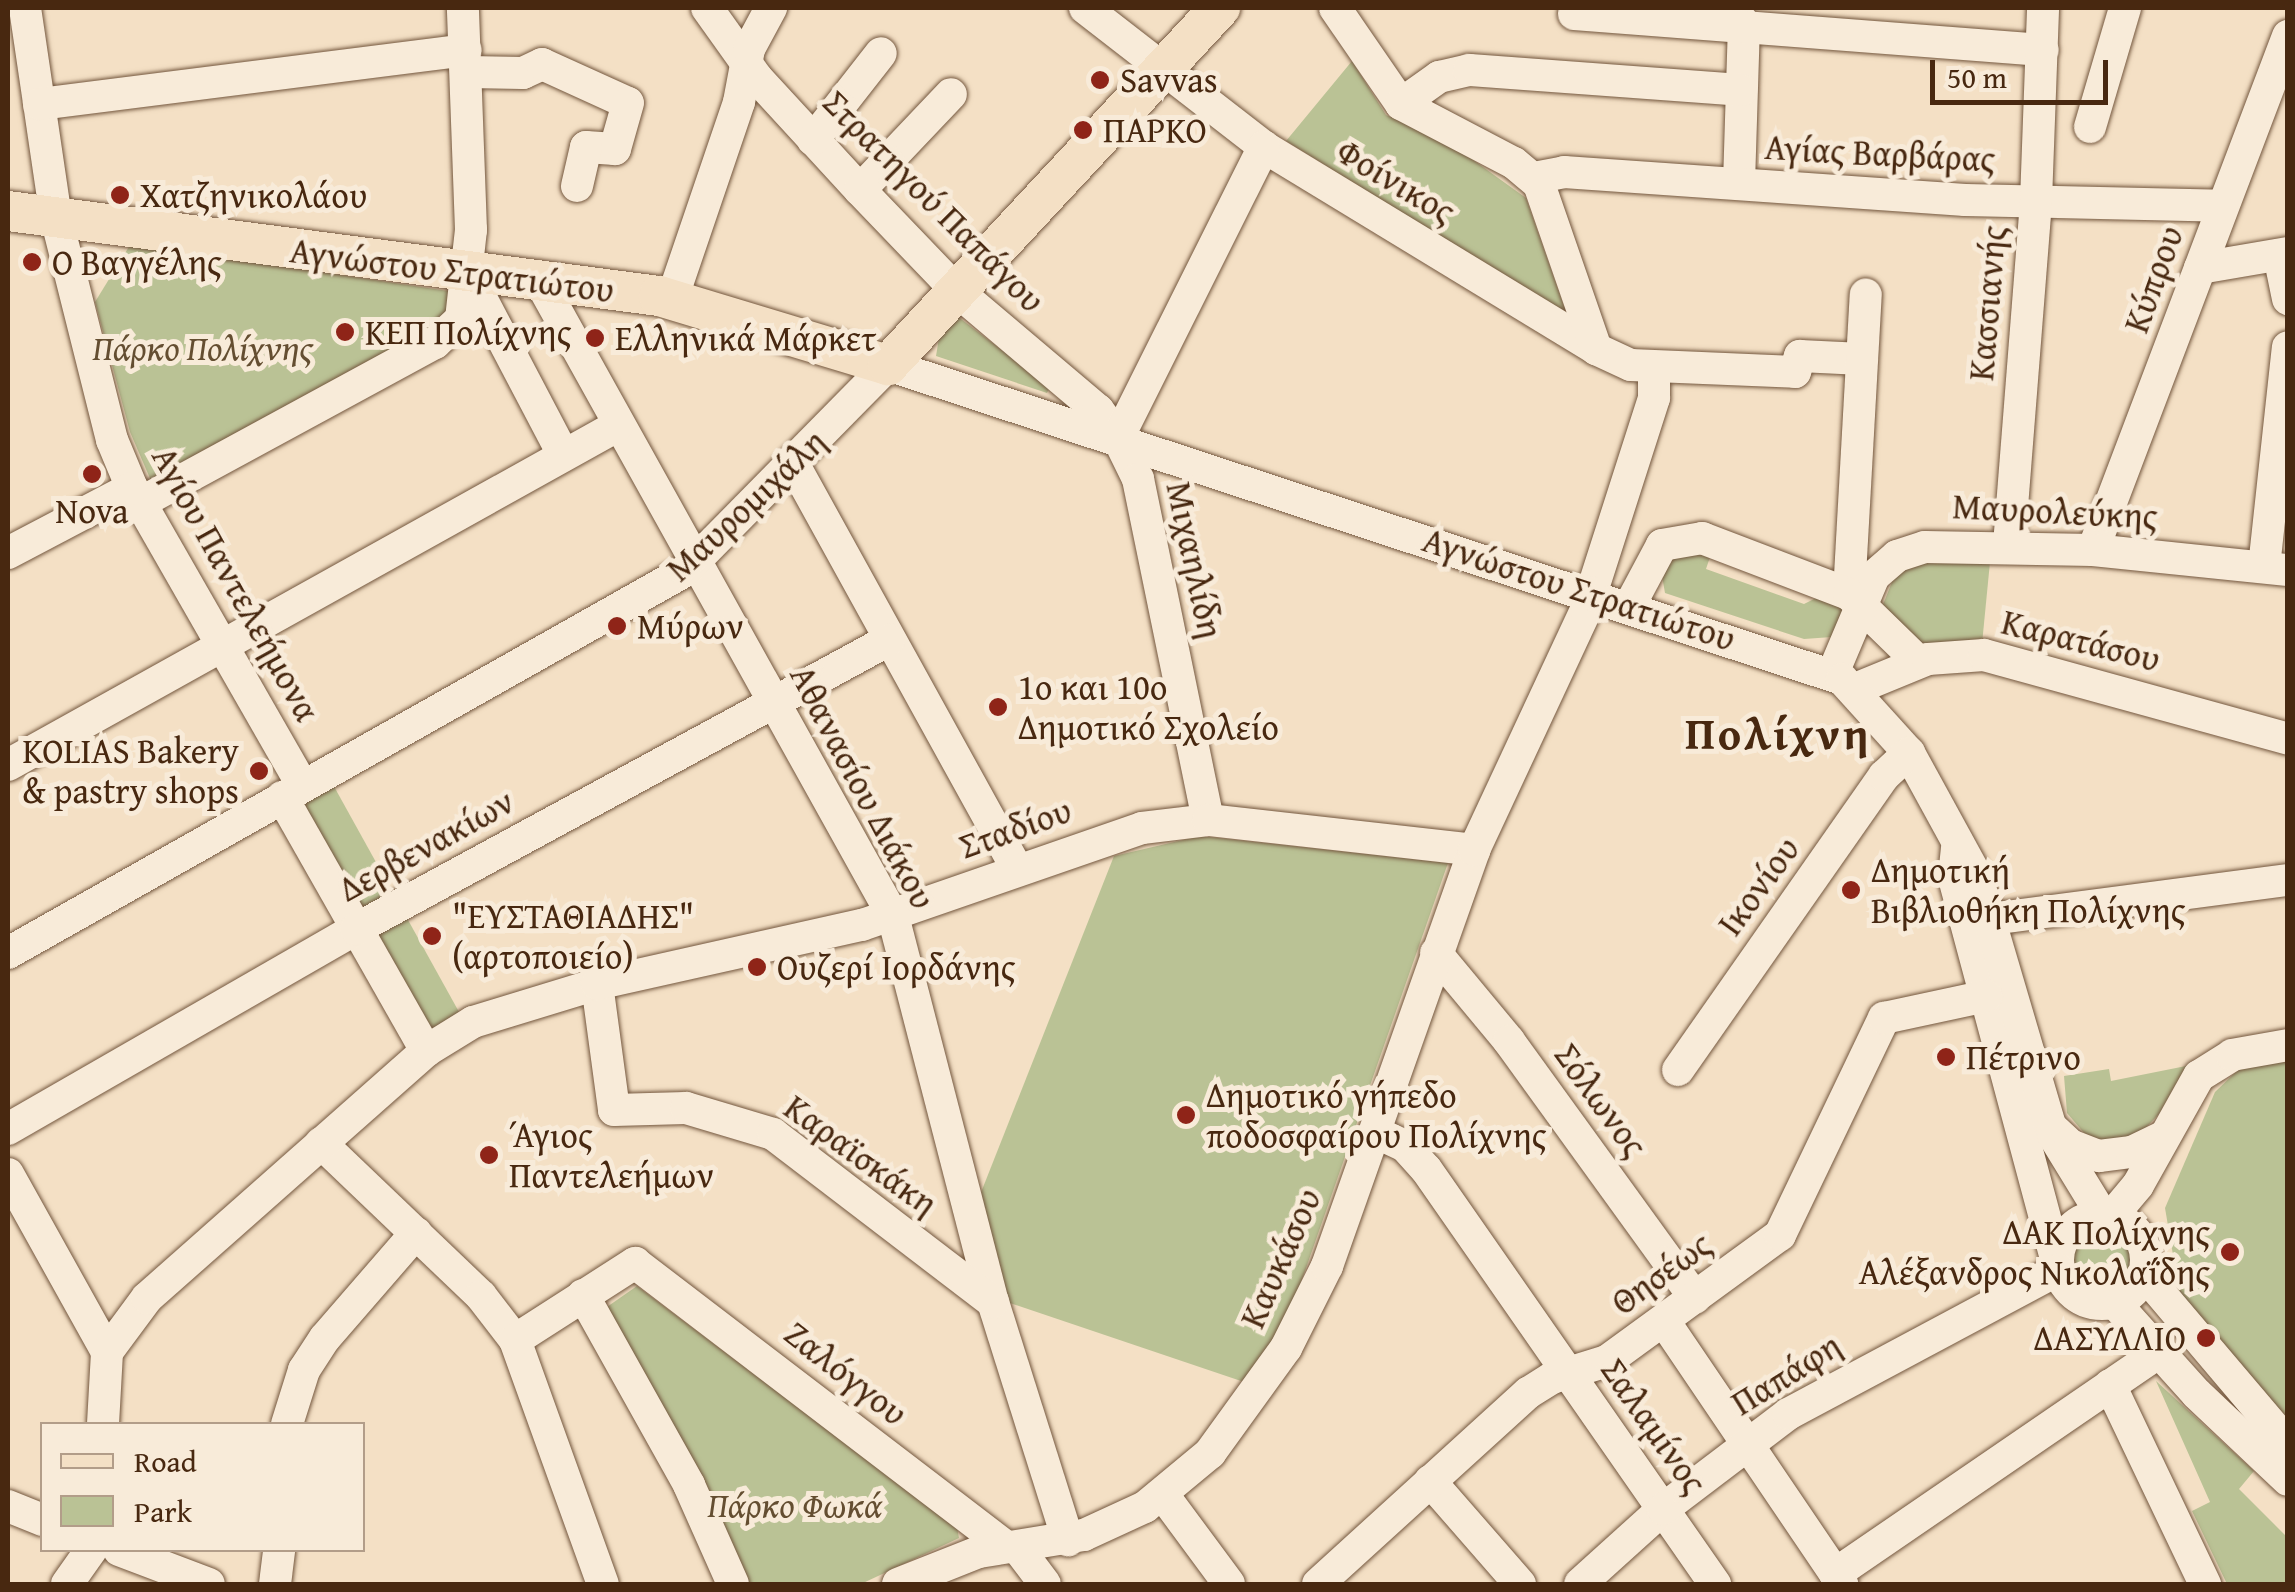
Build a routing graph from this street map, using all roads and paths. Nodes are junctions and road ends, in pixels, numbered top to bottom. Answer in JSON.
{"nodes":[{"id":1,"x":25,"y":8,"type":"edge"},
{"id":2,"x":463,"y":8,"type":"edge"},
{"id":3,"x":706,"y":8,"type":"edge"},
{"id":4,"x":772,"y":8,"type":"edge"},
{"id":5,"x":1085,"y":8,"type":"edge"},
{"id":6,"x":1220,"y":8,"type":"edge"},
{"id":7,"x":1335,"y":8,"type":"edge"},
{"id":8,"x":2043,"y":8,"type":"edge"},
{"id":9,"x":2125,"y":8,"type":"edge"},
{"id":10,"x":1574,"y":14,"type":"dead end"},
{"id":11,"x":1738,"y":16,"type":"edge"},
{"id":12,"x":2288,"y":36,"type":"edge"},
{"id":13,"x":2043,"y":50,"type":"junction"},
{"id":14,"x":880,"y":52,"type":"dead end"},
{"id":15,"x":467,"y":61,"type":"junction"},
{"id":16,"x":745,"y":64,"type":"junction"},
{"id":17,"x":1160,"y":71,"type":"junction"},
{"id":18,"x":1741,"y":90,"type":"junction"},
{"id":19,"x":951,"y":94,"type":"dead end"},
{"id":20,"x":39,"y":104,"type":"junction"},
{"id":21,"x":1401,"y":104,"type":"junction"},
{"id":22,"x":2288,"y":107,"type":"edge"},
{"id":23,"x":2255,"y":123,"type":"junction"},
{"id":24,"x":2090,"y":126,"type":"dead end"},
{"id":25,"x":813,"y":140,"type":"junction"},
{"id":26,"x":1264,"y":147,"type":"junction"},
{"id":27,"x":1534,"y":178,"type":"junction"},
{"id":28,"x":1739,"y":184,"type":"junction"},
{"id":29,"x":577,"y":186,"type":"dead end"},
{"id":30,"x":860,"y":190,"type":"junction"},
{"id":31,"x":2036,"y":201,"type":"junction"},
{"id":32,"x":2222,"y":206,"type":"junction"},
{"id":33,"x":8,"y":210,"type":"edge"},
{"id":34,"x":56,"y":217,"type":"junction"},
{"id":35,"x":2284,"y":254,"type":"edge"},
{"id":36,"x":2200,"y":268,"type":"junction"},
{"id":37,"x":469,"y":275,"type":"junction"},
{"id":38,"x":542,"y":285,"type":"junction"},
{"id":39,"x":957,"y":291,"type":"junction"},
{"id":40,"x":1866,"y":294,"type":"dead end"},
{"id":41,"x":672,"y":299,"type":"junction"},
{"id":42,"x":2288,"y":300,"type":"edge"},
{"id":43,"x":2288,"y":347,"type":"edge"},
{"id":44,"x":1596,"y":350,"type":"junction"},
{"id":45,"x":1862,"y":359,"type":"junction"},
{"id":46,"x":888,"y":365,"type":"junction"},
{"id":47,"x":1654,"y":366,"type":"junction"},
{"id":48,"x":617,"y":426,"type":"junction"},
{"id":49,"x":1118,"y":438,"type":"junction"},
{"id":50,"x":564,"y":454,"type":"junction"},
{"id":51,"x":794,"y":464,"type":"junction"},
{"id":52,"x":136,"y":496,"type":"junction"},
{"id":53,"x":2010,"y":546,"type":"junction"},
{"id":54,"x":2093,"y":550,"type":"junction"},
{"id":55,"x":8,"y":553,"type":"edge"},
{"id":56,"x":694,"y":564,"type":"junction"},
{"id":57,"x":2276,"y":568,"type":"edge"},
{"id":58,"x":1592,"y":593,"type":"junction"},
{"id":59,"x":1856,"y":599,"type":"junction"},
{"id":60,"x":1630,"y":605,"type":"junction"},
{"id":61,"x":890,"y":640,"type":"junction"},
{"id":62,"x":220,"y":646,"type":"junction"},
{"id":63,"x":1918,"y":662,"type":"junction"},
{"id":64,"x":1844,"y":681,"type":"junction"},
{"id":65,"x":771,"y":699,"type":"junction"},
{"id":66,"x":2288,"y":739,"type":"edge"},
{"id":67,"x":1910,"y":753,"type":"junction"},
{"id":68,"x":8,"y":765,"type":"edge"},
{"id":69,"x":292,"y":791,"type":"junction"},
{"id":70,"x":1208,"y":820,"type":"junction"},
{"id":71,"x":1957,"y":848,"type":"junction"},
{"id":72,"x":1474,"y":850,"type":"junction"},
{"id":73,"x":1017,"y":869,"type":"junction"},
{"id":74,"x":2288,"y":880,"type":"edge"},
{"id":75,"x":893,"y":916,"type":"junction"},
{"id":76,"x":1991,"y":919,"type":"junction"},
{"id":77,"x":356,"y":929,"type":"junction"},
{"id":78,"x":8,"y":953,"type":"edge"},
{"id":79,"x":1436,"y":953,"type":"junction"},
{"id":80,"x":597,"y":984,"type":"junction"},
{"id":81,"x":1986,"y":996,"type":"junction"},
{"id":82,"x":2288,"y":1045,"type":"edge"},
{"id":83,"x":426,"y":1052,"type":"junction"},
{"id":84,"x":2232,"y":1055,"type":"junction"},
{"id":85,"x":1678,"y":1070,"type":"dead end"},
{"id":86,"x":2050,"y":1124,"type":"junction"},
{"id":87,"x":8,"y":1130,"type":"edge"},
{"id":88,"x":1375,"y":1132,"type":"junction"},
{"id":89,"x":2163,"y":1137,"type":"junction"},
{"id":90,"x":321,"y":1143,"type":"junction"},
{"id":91,"x":8,"y":1174,"type":"edge"},
{"id":92,"x":2107,"y":1216,"type":"junction"},
{"id":93,"x":416,"y":1234,"type":"junction"},
{"id":94,"x":2142,"y":1240,"type":"junction"},
{"id":95,"x":2058,"y":1268,"type":"junction"},
{"id":96,"x":2144,"y":1274,"type":"junction"},
{"id":97,"x":583,"y":1296,"type":"junction"},
{"id":98,"x":1695,"y":1298,"type":"junction"},
{"id":99,"x":993,"y":1302,"type":"junction"},
{"id":100,"x":2115,"y":1302,"type":"junction"},
{"id":101,"x":1664,"y":1321,"type":"junction"},
{"id":102,"x":516,"y":1340,"type":"junction"},
{"id":103,"x":107,"y":1352,"type":"junction"},
{"id":104,"x":2159,"y":1352,"type":"junction"},
{"id":105,"x":1568,"y":1372,"type":"junction"},
{"id":106,"x":2110,"y":1385,"type":"junction"},
{"id":107,"x":102,"y":1422,"type":"edge"},
{"id":108,"x":288,"y":1422,"type":"edge"},
{"id":109,"x":1747,"y":1443,"type":"junction"},
{"id":110,"x":2288,"y":1444,"type":"edge"},
{"id":111,"x":2288,"y":1480,"type":"edge"},
{"id":112,"x":1430,"y":1481,"type":"junction"},
{"id":113,"x":1164,"y":1496,"type":"junction"},
{"id":114,"x":8,"y":1506,"type":"edge"},
{"id":115,"x":1663,"y":1509,"type":"junction"},
{"id":116,"x":40,"y":1519,"type":"edge"},
{"id":117,"x":1068,"y":1540,"type":"junction"},
{"id":118,"x":1011,"y":1547,"type":"junction"},
{"id":119,"x":90,"y":1552,"type":"edge"},
{"id":120,"x":124,"y":1552,"type":"edge"},
{"id":121,"x":278,"y":1552,"type":"edge"},
{"id":122,"x":1838,"y":1579,"type":"edge"},
{"id":123,"x":67,"y":1584,"type":"edge"},
{"id":124,"x":209,"y":1584,"type":"edge"},
{"id":125,"x":276,"y":1584,"type":"edge"},
{"id":126,"x":604,"y":1584,"type":"edge"},
{"id":127,"x":733,"y":1584,"type":"edge"},
{"id":128,"x":898,"y":1584,"type":"edge"},
{"id":129,"x":1045,"y":1584,"type":"edge"},
{"id":130,"x":1229,"y":1584,"type":"edge"},
{"id":131,"x":1318,"y":1584,"type":"edge"},
{"id":132,"x":1520,"y":1584,"type":"edge"},
{"id":133,"x":1583,"y":1584,"type":"edge"},
{"id":134,"x":1716,"y":1584,"type":"edge"},
{"id":135,"x":2204,"y":1584,"type":"edge"}],
"edges":[{"from":1,"to":20,"type":"street","name":"Αγίου Παντελεήμονα"},
{"from":2,"to":15,"type":"street"},
{"from":3,"to":16,"type":"street","name":"Στρατηγού Παπάγου"},
{"from":4,"to":16,"type":"street"},
{"from":5,"to":17,"type":"street","name":"Φοίνικος"},
{"from":6,"to":17,"type":"main road","name":"Μαυρομιχάλη"},
{"from":7,"to":21,"type":"street"},
{"from":8,"to":13,"type":"street","name":"Κασσιανής"},
{"from":9,"to":24,"type":"street"},
{"from":10,"to":11,"type":"street"},
{"from":11,"to":13,"type":"street"},
{"from":11,"to":18,"type":"street"},
{"from":12,"to":23,"type":"street","name":"Κύπρου"},
{"from":13,"to":31,"type":"street","name":"Κασσιανής"},
{"from":14,"to":25,"type":"street"},
{"from":15,"to":20,"type":"street"},
{"from":15,"to":29,"type":"street"},
{"from":15,"to":37,"type":"street"},
{"from":16,"to":25,"type":"street","name":"Στρατηγού Παπάγου"},
{"from":16,"to":41,"type":"street"},
{"from":17,"to":26,"type":"street","name":"Φοίνικος"},
{"from":17,"to":39,"type":"main road","name":"Μαυρομιχάλη"},
{"from":18,"to":21,"type":"street"},
{"from":18,"to":28,"type":"street"},
{"from":19,"to":30,"type":"street"},
{"from":20,"to":34,"type":"street","name":"Αγίου Παντελεήμονα"},
{"from":21,"to":27,"type":"street"},
{"from":22,"to":23,"type":"street"},
{"from":23,"to":32,"type":"street","name":"Κύπρου"},
{"from":25,"to":30,"type":"street","name":"Στρατηγού Παπάγου"},
{"from":26,"to":44,"type":"street","name":"Φοίνικος"},
{"from":26,"to":49,"type":"street"},
{"from":27,"to":28,"type":"street","name":"Αγίας Βαρβάρας"},
{"from":27,"to":44,"type":"street"},
{"from":28,"to":31,"type":"street","name":"Αγίας Βαρβάρας"},
{"from":30,"to":39,"type":"street","name":"Στρατηγού Παπάγου"},
{"from":31,"to":32,"type":"street","name":"Αγίας Βαρβάρας"},
{"from":31,"to":53,"type":"street","name":"Κασσιανής"},
{"from":32,"to":36,"type":"street","name":"Κύπρου"},
{"from":33,"to":34,"type":"main road","name":"Αγνώστου Στρατιώτου"},
{"from":34,"to":37,"type":"main road","name":"Αγνώστου Στρατιώτου"},
{"from":34,"to":52,"type":"street","name":"Αγίου Παντελεήμονα"},
{"from":35,"to":36,"type":"street"},
{"from":35,"to":42,"type":"street"},
{"from":36,"to":54,"type":"street","name":"Κύπρου"},
{"from":37,"to":38,"type":"main road","name":"Αγνώστου Στρατιώτου"},
{"from":37,"to":50,"type":"street"},
{"from":37,"to":52,"type":"street"},
{"from":38,"to":41,"type":"main road","name":"Αγνώστου Στρατιώτου"},
{"from":38,"to":48,"type":"street","name":"Αθανασίου Διάκου"},
{"from":39,"to":46,"type":"main road","name":"Μαυρομιχάλη"},
{"from":39,"to":49,"type":"street","name":"Στρατηγού Παπάγου"},
{"from":40,"to":45,"type":"street"},
{"from":41,"to":46,"type":"main road","name":"Αγνώστου Στρατιώτου"},
{"from":43,"to":57,"type":"street"},
{"from":44,"to":47,"type":"street","name":"Φοίνικος"},
{"from":45,"to":47,"type":"street","name":"Φοίνικος"},
{"from":45,"to":59,"type":"street"},
{"from":46,"to":49,"type":"street","name":"Αγνώστου Στρατιώτου"},
{"from":46,"to":51,"type":"street","name":"Μαυρομιχάλη"},
{"from":47,"to":58,"type":"street","name":"Καυκάσου"},
{"from":48,"to":50,"type":"street"},
{"from":48,"to":56,"type":"street","name":"Αθανασίου Διάκου"},
{"from":49,"to":58,"type":"street","name":"Αγνώστου Στρατιώτου"},
{"from":49,"to":70,"type":"street","name":"Μιχαηλίδη"},
{"from":50,"to":62,"type":"street"},
{"from":51,"to":56,"type":"street","name":"Μαυρομιχάλη"},
{"from":51,"to":61,"type":"street"},
{"from":52,"to":55,"type":"street"},
{"from":52,"to":62,"type":"street","name":"Αγίου Παντελεήμονα"},
{"from":53,"to":54,"type":"street","name":"Μαυρολεύκης"},
{"from":53,"to":59,"type":"street","name":"Μαυρολεύκης"},
{"from":54,"to":57,"type":"street","name":"Μαυρολεύκης"},
{"from":56,"to":65,"type":"street","name":"Αθανασίου Διάκου"},
{"from":56,"to":69,"type":"street","name":"Μαυρομιχάλη"},
{"from":58,"to":60,"type":"street","name":"Αγνώστου Στρατιώτου"},
{"from":58,"to":72,"type":"street","name":"Καυκάσου"},
{"from":59,"to":60,"type":"street"},
{"from":59,"to":63,"type":"street"},
{"from":59,"to":64,"type":"street","name":"Μαυρολεύκης"},
{"from":60,"to":64,"type":"street","name":"Αγνώστου Στρατιώτου"},
{"from":61,"to":65,"type":"street","name":"Δερβενακίων"},
{"from":61,"to":73,"type":"street"},
{"from":62,"to":68,"type":"street"},
{"from":62,"to":69,"type":"street","name":"Αγίου Παντελεήμονα"},
{"from":63,"to":64,"type":"street","name":"Καρατάσου"},
{"from":63,"to":66,"type":"street","name":"Καρατάσου"},
{"from":64,"to":67,"type":"street"},
{"from":65,"to":75,"type":"street","name":"Αθανασίου Διάκου"},
{"from":65,"to":77,"type":"street","name":"Δερβενακίων"},
{"from":67,"to":71,"type":"street"},
{"from":67,"to":85,"type":"street","name":"Ικονίου"},
{"from":69,"to":77,"type":"street","name":"Αγίου Παντελεήμονα"},
{"from":69,"to":78,"type":"street","name":"Μαυρομιχάλη"},
{"from":70,"to":72,"type":"street","name":"Σταδίου"},
{"from":70,"to":73,"type":"street","name":"Σταδίου"},
{"from":71,"to":76,"type":"street"},
{"from":71,"to":81,"type":"street"},
{"from":72,"to":79,"type":"street","name":"Καυκάσου"},
{"from":73,"to":75,"type":"street","name":"Σταδίου"},
{"from":74,"to":76,"type":"street"},
{"from":75,"to":80,"type":"street","name":"Σταδίου"},
{"from":75,"to":99,"type":"street","name":"Αθανασίου Διάκου"},
{"from":76,"to":86,"type":"street"},
{"from":77,"to":83,"type":"street","name":"Αγίου Παντελεήμονα"},
{"from":77,"to":87,"type":"street","name":"Δερβενακίων"},
{"from":79,"to":88,"type":"street","name":"Καυκάσου"},
{"from":79,"to":98,"type":"street","name":"Σόλωνος"},
{"from":80,"to":83,"type":"street","name":"Σταδίου"},
{"from":80,"to":99,"type":"street","name":"Καραϊσκάκη"},
{"from":81,"to":95,"type":"street"},
{"from":81,"to":98,"type":"street","name":"Θησέως"},
{"from":82,"to":84,"type":"street"},
{"from":83,"to":90,"type":"street","name":"Σταδίου"},
{"from":84,"to":89,"type":"street"},
{"from":84,"to":94,"type":"street"},
{"from":86,"to":89,"type":"street"},
{"from":86,"to":92,"type":"street"},
{"from":88,"to":105,"type":"street","name":"Σαλαμίνος"},
{"from":88,"to":113,"type":"street","name":"Καυκάσου"},
{"from":89,"to":92,"type":"street"},
{"from":90,"to":93,"type":"street"},
{"from":90,"to":103,"type":"street","name":"Σταδίου"},
{"from":91,"to":103,"type":"street"},
{"from":92,"to":94,"type":"street"},
{"from":92,"to":95,"type":"street"},
{"from":93,"to":102,"type":"street"},
{"from":93,"to":108,"type":"street"},
{"from":94,"to":96,"type":"street"},
{"from":95,"to":100,"type":"street"},
{"from":95,"to":109,"type":"street","name":"Παπάφη"},
{"from":96,"to":100,"type":"street"},
{"from":96,"to":110,"type":"street"},
{"from":97,"to":102,"type":"street"},
{"from":97,"to":118,"type":"street","name":"Ζαλόγγου"},
{"from":97,"to":127,"type":"street"},
{"from":98,"to":101,"type":"street","name":"Θησέως"},
{"from":99,"to":117,"type":"street","name":"Αθανασίου Διάκου"},
{"from":100,"to":104,"type":"street"},
{"from":101,"to":105,"type":"street","name":"Θησέως"},
{"from":101,"to":109,"type":"street"},
{"from":102,"to":126,"type":"street"},
{"from":103,"to":107,"type":"street"},
{"from":104,"to":106,"type":"street"},
{"from":104,"to":111,"type":"street"},
{"from":105,"to":112,"type":"street","name":"Θησέως"},
{"from":105,"to":115,"type":"street","name":"Σαλαμίνος"},
{"from":106,"to":122,"type":"street"},
{"from":106,"to":135,"type":"street"},
{"from":109,"to":115,"type":"street","name":"Παπάφη"},
{"from":109,"to":122,"type":"street"},
{"from":112,"to":131,"type":"street","name":"Θησέως"},
{"from":112,"to":132,"type":"street"},
{"from":113,"to":117,"type":"street","name":"Καυκάσου"},
{"from":113,"to":130,"type":"street"},
{"from":114,"to":116,"type":"street"},
{"from":115,"to":133,"type":"street","name":"Παπάφη"},
{"from":115,"to":134,"type":"street","name":"Σαλαμίνος"},
{"from":117,"to":118,"type":"street","name":"Καυκάσου"},
{"from":118,"to":128,"type":"street","name":"Καυκάσου"},
{"from":118,"to":129,"type":"street","name":"Ζαλόγγου"},
{"from":119,"to":123,"type":"street"},
{"from":120,"to":124,"type":"street"},
{"from":121,"to":125,"type":"street"}]}
